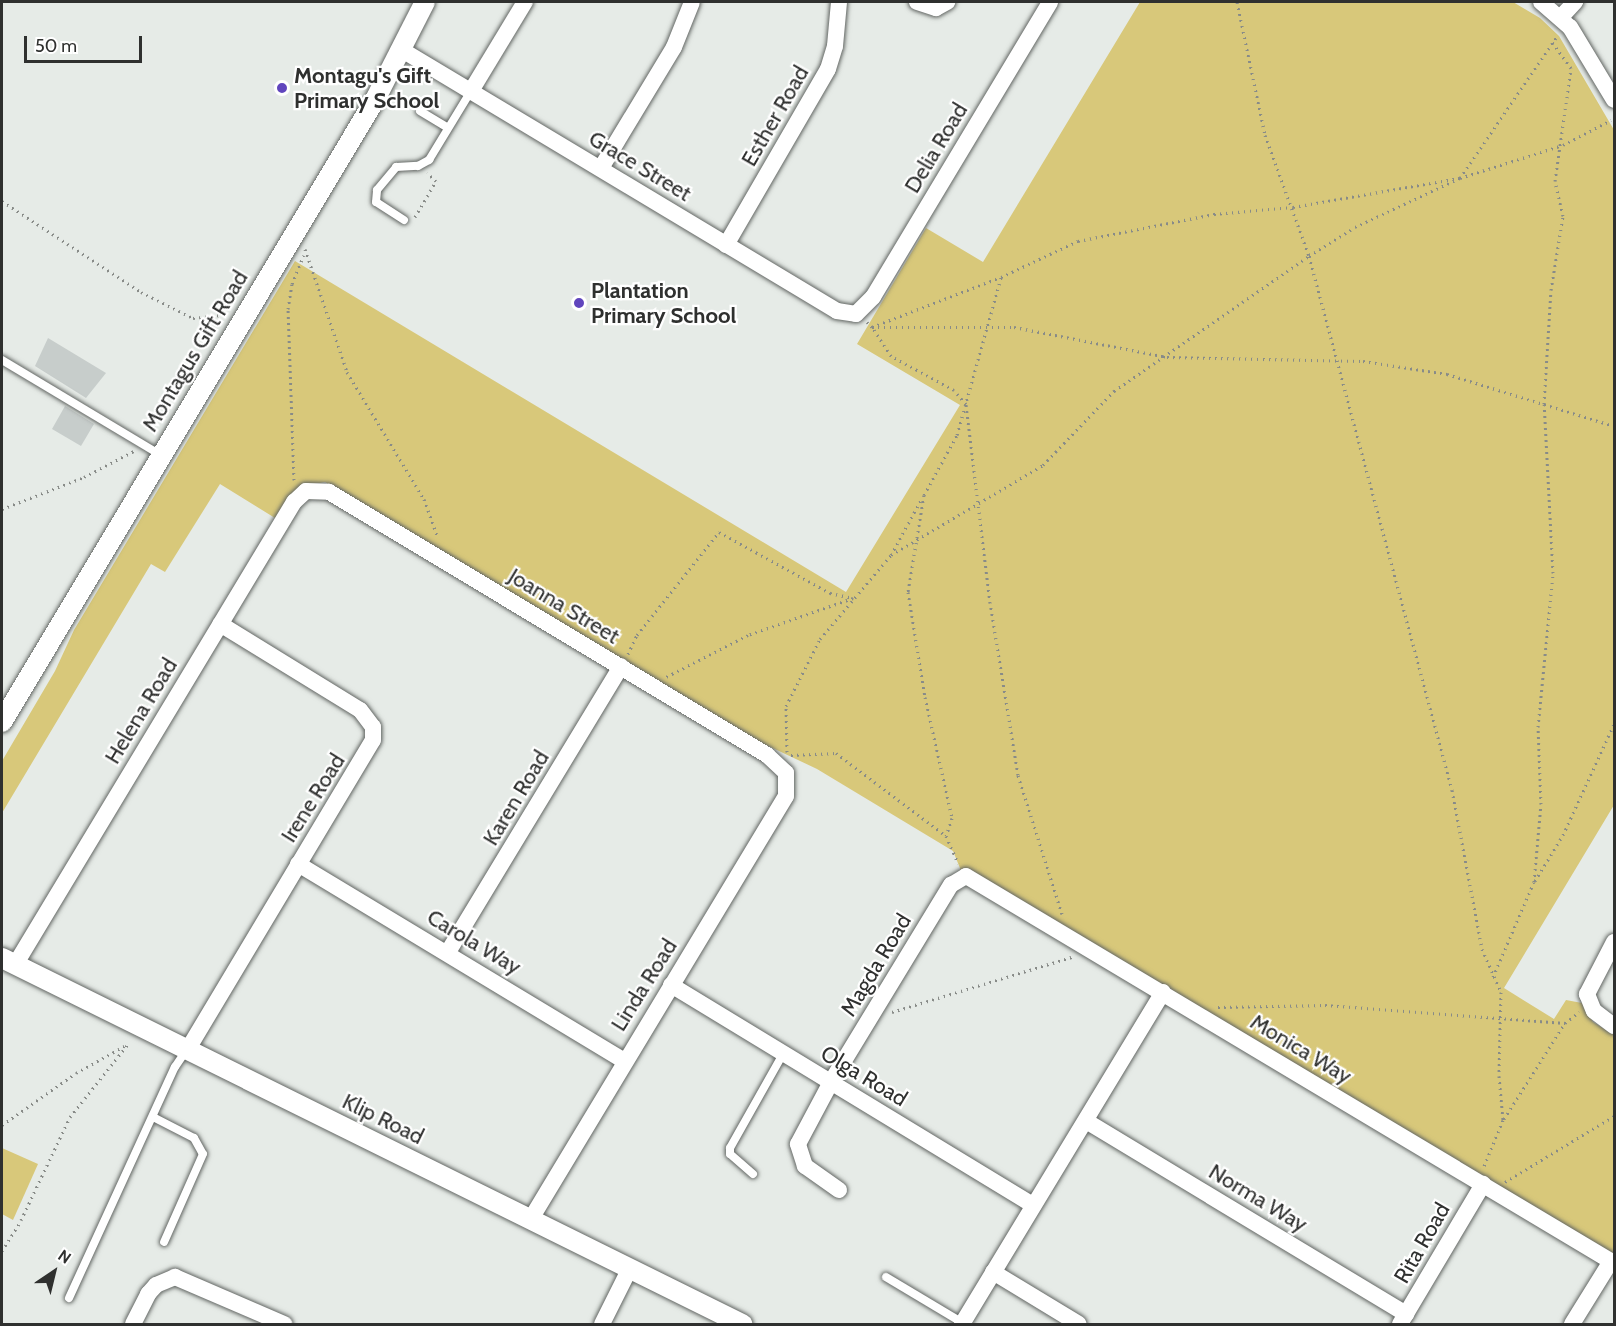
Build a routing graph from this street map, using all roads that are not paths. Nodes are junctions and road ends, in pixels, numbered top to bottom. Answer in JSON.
{"nodes":[{"id":1,"x":425,"y":2,"type":"edge"},
{"id":2,"x":525,"y":2,"type":"edge"},
{"id":3,"x":692,"y":2,"type":"edge"},
{"id":4,"x":839,"y":2,"type":"edge"},
{"id":5,"x":917,"y":2,"type":"edge"},
{"id":6,"x":947,"y":2,"type":"edge"},
{"id":7,"x":1050,"y":2,"type":"edge"},
{"id":8,"x":1541,"y":2,"type":"edge"},
{"id":9,"x":1575,"y":2,"type":"edge"},
{"id":10,"x":1560,"y":25,"type":"junction"},
{"id":11,"x":402,"y":50,"type":"junction"},
{"id":12,"x":471,"y":91,"type":"junction"},
{"id":13,"x":1614,"y":100,"type":"edge"},
{"id":14,"x":420,"y":111,"type":"dead end"},
{"id":15,"x":447,"y":127,"type":"junction"},
{"id":16,"x":601,"y":168,"type":"junction"},
{"id":17,"x":404,"y":220,"type":"road end"},
{"id":18,"x":726,"y":245,"type":"junction"},
{"id":19,"x":856,"y":314,"type":"joint"},
{"id":20,"x":2,"y":360,"type":"edge"},
{"id":21,"x":153,"y":451,"type":"junction"},
{"id":22,"x":313,"y":489,"type":"joint"},
{"id":23,"x":220,"y":624,"type":"junction"},
{"id":24,"x":621,"y":666,"type":"junction"},
{"id":25,"x":2,"y":722,"type":"edge"},
{"id":26,"x":785,"y":765,"type":"joint"},
{"id":27,"x":298,"y":864,"type":"junction"},
{"id":28,"x":964,"y":877,"type":"joint"},
{"id":29,"x":1614,"y":942,"type":"edge"},
{"id":30,"x":448,"y":952,"type":"junction"},
{"id":31,"x":8,"y":962,"type":"edge"},
{"id":32,"x":671,"y":985,"type":"junction"},
{"id":33,"x":1163,"y":992,"type":"junction"},
{"id":34,"x":1614,"y":1026,"type":"edge"},
{"id":35,"x":188,"y":1049,"type":"junction"},
{"id":36,"x":783,"y":1053,"type":"junction"},
{"id":37,"x":624,"y":1061,"type":"junction"},
{"id":38,"x":831,"y":1082,"type":"junction"},
{"id":39,"x":153,"y":1117,"type":"junction"},
{"id":40,"x":1086,"y":1120,"type":"junction"},
{"id":41,"x":753,"y":1174,"type":"dead end"},
{"id":42,"x":1483,"y":1184,"type":"junction"},
{"id":43,"x":838,"y":1190,"type":"dead end"},
{"id":44,"x":1033,"y":1205,"type":"junction"},
{"id":45,"x":531,"y":1219,"type":"junction"},
{"id":46,"x":164,"y":1242,"type":"dead end"},
{"id":47,"x":1613,"y":1262,"type":"edge"},
{"id":48,"x":630,"y":1269,"type":"junction"},
{"id":49,"x":993,"y":1272,"type":"junction"},
{"id":50,"x":886,"y":1276,"type":"dead end"},
{"id":51,"x":69,"y":1298,"type":"dead end"},
{"id":52,"x":1403,"y":1319,"type":"edge"},
{"id":53,"x":133,"y":1324,"type":"edge"},
{"id":54,"x":284,"y":1324,"type":"edge"},
{"id":55,"x":602,"y":1324,"type":"edge"},
{"id":56,"x":742,"y":1324,"type":"edge"},
{"id":57,"x":962,"y":1324,"type":"edge"},
{"id":58,"x":1079,"y":1324,"type":"edge"},
{"id":59,"x":1572,"y":1324,"type":"edge"}],
"edges":[{"from":1,"to":11,"type":"street","name":"Montagus Gift Road"},
{"from":2,"to":12,"type":"street"},
{"from":3,"to":16,"type":"street"},
{"from":4,"to":18,"type":"street","name":"Esther Road"},
{"from":5,"to":6,"type":"street"},
{"from":7,"to":19,"type":"street","name":"Delia Road"},
{"from":8,"to":10,"type":"street"},
{"from":9,"to":10,"type":"street"},
{"from":10,"to":13,"type":"street"},
{"from":11,"to":12,"type":"street","name":"Grace Street"},
{"from":11,"to":21,"type":"street","name":"Montagus Gift Road"},
{"from":12,"to":15,"type":"lane"},
{"from":12,"to":16,"type":"street","name":"Grace Street"},
{"from":14,"to":15,"type":"lane"},
{"from":15,"to":17,"type":"lane"},
{"from":16,"to":18,"type":"street","name":"Grace Street"},
{"from":18,"to":19,"type":"street","name":"Grace Street"},
{"from":20,"to":21,"type":"lane"},
{"from":21,"to":25,"type":"street","name":"Montagus Gift Road"},
{"from":22,"to":23,"type":"street","name":"Helena Road"},
{"from":22,"to":24,"type":"street","name":"Joanna Street"},
{"from":23,"to":27,"type":"street","name":"Irene Road"},
{"from":23,"to":31,"type":"street","name":"Helena Road"},
{"from":24,"to":26,"type":"street","name":"Joanna Street"},
{"from":24,"to":30,"type":"street","name":"Karen Road"},
{"from":26,"to":32,"type":"street","name":"Linda Road"},
{"from":27,"to":30,"type":"street","name":"Carola Way"},
{"from":27,"to":35,"type":"street","name":"Irene Road"},
{"from":28,"to":33,"type":"street","name":"Monica Way"},
{"from":28,"to":38,"type":"street","name":"Magda Road"},
{"from":29,"to":34,"type":"street"},
{"from":30,"to":37,"type":"street","name":"Carola Way"},
{"from":31,"to":35,"type":"street","name":"Klip Road"},
{"from":32,"to":36,"type":"street","name":"Olga Road"},
{"from":32,"to":37,"type":"street","name":"Linda Road"},
{"from":33,"to":40,"type":"street"},
{"from":33,"to":42,"type":"street","name":"Monica Way"},
{"from":35,"to":39,"type":"lane"},
{"from":35,"to":45,"type":"street","name":"Klip Road"},
{"from":36,"to":38,"type":"street","name":"Olga Road"},
{"from":36,"to":41,"type":"lane"},
{"from":37,"to":45,"type":"street","name":"Linda Road"},
{"from":38,"to":43,"type":"street","name":"Magda Road"},
{"from":38,"to":44,"type":"street","name":"Olga Road"},
{"from":39,"to":46,"type":"lane"},
{"from":39,"to":51,"type":"lane"},
{"from":40,"to":44,"type":"street"},
{"from":40,"to":52,"type":"street","name":"Norma Way"},
{"from":42,"to":47,"type":"street","name":"Monica Way"},
{"from":42,"to":52,"type":"street","name":"Rita Road"},
{"from":44,"to":49,"type":"street"},
{"from":45,"to":48,"type":"street","name":"Klip Road"},
{"from":47,"to":59,"type":"street"},
{"from":48,"to":55,"type":"street"},
{"from":48,"to":56,"type":"street","name":"Klip Road"},
{"from":49,"to":57,"type":"street"},
{"from":49,"to":58,"type":"street"},
{"from":50,"to":57,"type":"lane"},
{"from":53,"to":54,"type":"street"}]}
